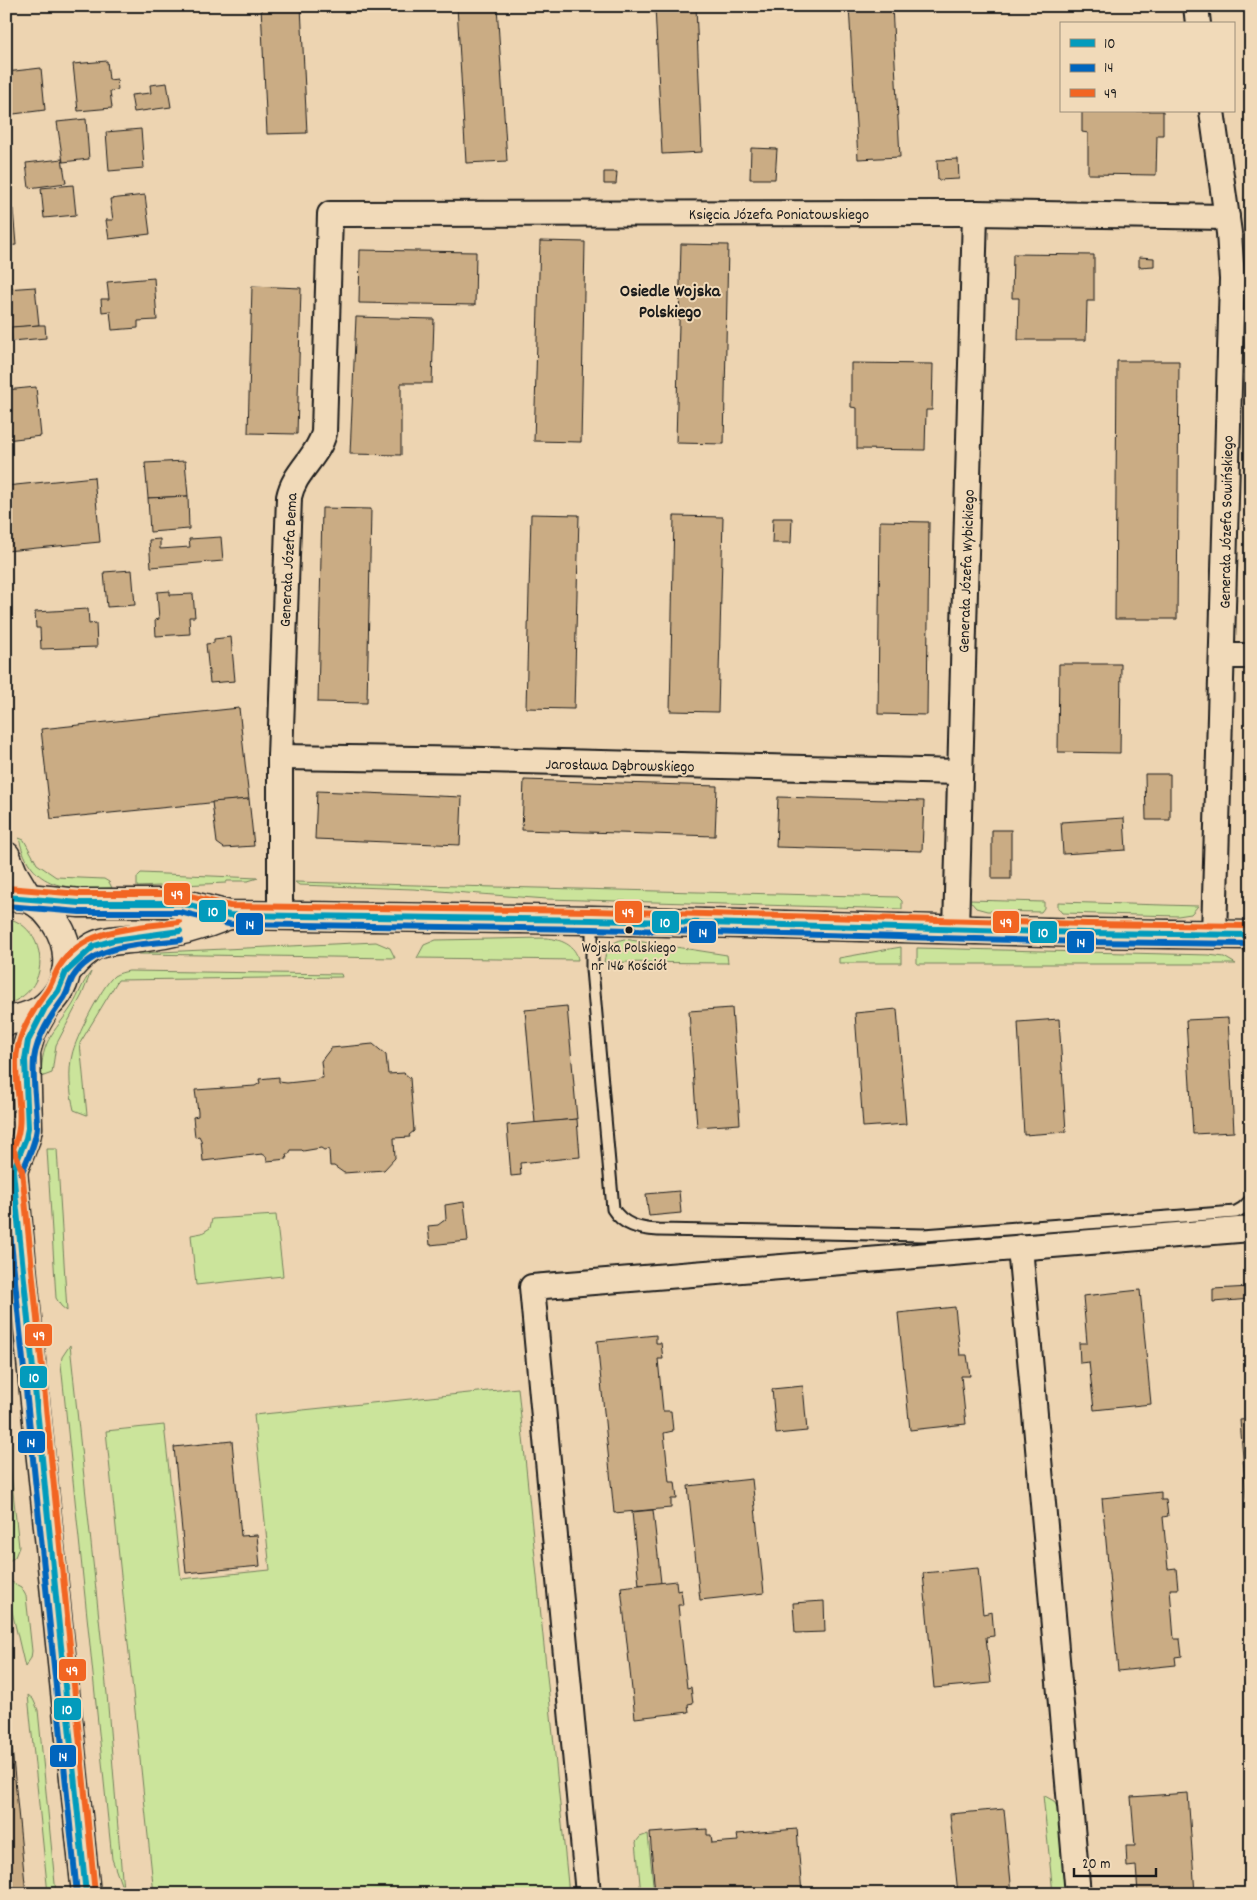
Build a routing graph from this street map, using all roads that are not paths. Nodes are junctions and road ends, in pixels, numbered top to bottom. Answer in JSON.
{"nodes":[{"id":1,"x":1196,"y":6,"type":"edge"},
{"id":2,"x":1198,"y":22,"type":"edge"},
{"id":3,"x":1212,"y":112,"type":"edge"},
{"id":4,"x":975,"y":213,"type":"junction"},
{"id":5,"x":330,"y":214,"type":"joint"},
{"id":6,"x":1228,"y":217,"type":"junction"},
{"id":7,"x":1222,"y":656,"type":"junction"},
{"id":8,"x":1251,"y":656,"type":"edge"},
{"id":9,"x":280,"y":757,"type":"junction"},
{"id":10,"x":959,"y":772,"type":"junction"},
{"id":11,"x":6,"y":856,"type":"edge"},
{"id":12,"x":17,"y":898,"type":"edge"},
{"id":13,"x":229,"y":915,"type":"junction"},
{"id":14,"x":280,"y":915,"type":"junction"},
{"id":15,"x":592,"y":920,"type":"junction"},
{"id":16,"x":956,"y":930,"type":"junction"},
{"id":17,"x":1214,"y":935,"type":"junction"},
{"id":18,"x":1251,"y":935,"type":"edge"},
{"id":19,"x":1251,"y":940,"type":"edge"},
{"id":20,"x":66,"y":972,"type":"junction"},
{"id":21,"x":45,"y":1008,"type":"junction"},
{"id":22,"x":6,"y":1021,"type":"edge"},
{"id":23,"x":10,"y":1163,"type":"edge"},
{"id":24,"x":1251,"y":1200,"type":"edge"},
{"id":25,"x":1251,"y":1228,"type":"edge"},
{"id":26,"x":1020,"y":1247,"type":"junction"},
{"id":27,"x":86,"y":1894,"type":"edge"},
{"id":28,"x":588,"y":1894,"type":"edge"},
{"id":29,"x":1078,"y":1894,"type":"edge"}],
"edges":[{"from":1,"to":2,"type":"street"},
{"from":3,"to":6,"type":"street","name":"Generała Józefa Sowińskiego"},
{"from":4,"to":5,"type":"street","name":"Księcia Józefa Poniatowskiego"},
{"from":4,"to":6,"type":"street","name":"Księcia Józefa Poniatowskiego"},
{"from":4,"to":10,"type":"street","name":"Generała Józefa Wybickiego"},
{"from":5,"to":9,"type":"street","name":"Generała Józefa Bema"},
{"from":6,"to":7,"type":"street","name":"Generała Józefa Sowińskiego"},
{"from":7,"to":8,"type":"street"},
{"from":7,"to":17,"type":"street","name":"Generała Józefa Sowińskiego"},
{"from":9,"to":10,"type":"street","name":"Jarosława Dąbrowskiego"},
{"from":9,"to":14,"type":"street","name":"Generała Józefa Bema"},
{"from":10,"to":16,"type":"street","name":"Generała Józefa Wybickiego"},
{"from":11,"to":12,"type":"street"},
{"from":12,"to":13,"type":"street"},
{"from":12,"to":20,"type":"street"},
{"from":13,"to":14,"type":"street"},
{"from":13,"to":20,"type":"street"},
{"from":14,"to":15,"type":"street"},
{"from":15,"to":16,"type":"street"},
{"from":15,"to":24,"type":"lane"},
{"from":16,"to":17,"type":"street"},
{"from":17,"to":18,"type":"street"},
{"from":18,"to":19,"type":"lane"},
{"from":20,"to":21,"type":"street"},
{"from":21,"to":22,"type":"street"},
{"from":21,"to":23,"type":"street"},
{"from":23,"to":27,"type":"street"},
{"from":25,"to":26,"type":"street"},
{"from":26,"to":28,"type":"street"},
{"from":26,"to":29,"type":"street"}]}
